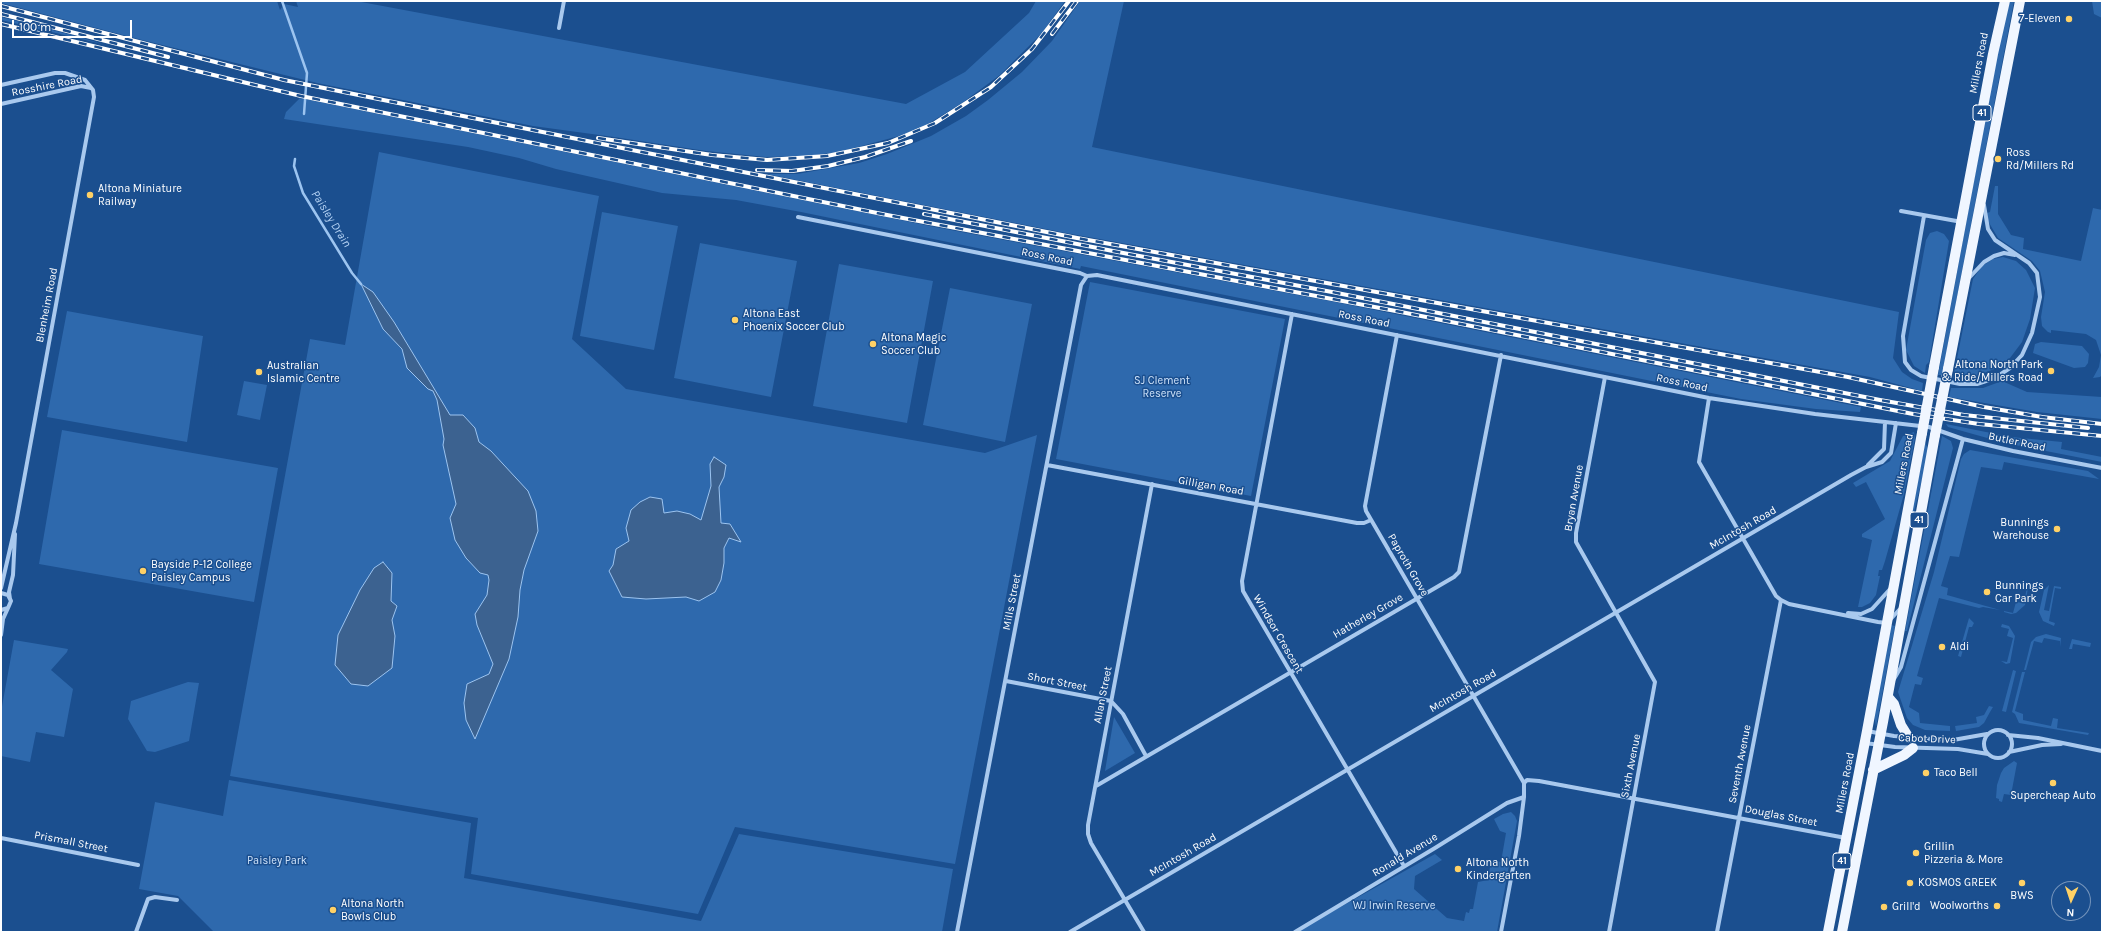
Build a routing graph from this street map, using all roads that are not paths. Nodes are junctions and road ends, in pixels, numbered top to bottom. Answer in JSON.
{"nodes":[{"id":1,"x":564,"y":1,"type":"edge"},
{"id":2,"x":2006,"y":1,"type":"edge"},
{"id":3,"x":2020,"y":1,"type":"edge"},
{"id":4,"x":559,"y":28,"type":"dead end"},
{"id":5,"x":1,"y":85,"type":"edge"},
{"id":6,"x":93,"y":90,"type":"junction"},
{"id":7,"x":1,"y":104,"type":"edge"},
{"id":8,"x":1983,"y":190,"type":"junction"},
{"id":9,"x":1902,"y":211,"type":"dead end"},
{"id":10,"x":798,"y":216,"type":"dead end"},
{"id":11,"x":1924,"y":216,"type":"junction"},
{"id":12,"x":1962,"y":222,"type":"junction"},
{"id":13,"x":2015,"y":255,"type":"junction"},
{"id":14,"x":1087,"y":276,"type":"junction"},
{"id":15,"x":1964,"y":284,"type":"junction"},
{"id":16,"x":1292,"y":314,"type":"junction"},
{"id":17,"x":1397,"y":335,"type":"junction"},
{"id":18,"x":1501,"y":355,"type":"junction"},
{"id":19,"x":1605,"y":377,"type":"junction"},
{"id":20,"x":1709,"y":398,"type":"junction"},
{"id":21,"x":1885,"y":422,"type":"junction"},
{"id":22,"x":1896,"y":423,"type":"junction"},
{"id":23,"x":1929,"y":432,"type":"junction"},
{"id":24,"x":1962,"y":439,"type":"junction"},
{"id":25,"x":1047,"y":465,"type":"junction"},
{"id":26,"x":1866,"y":467,"type":"junction"},
{"id":27,"x":2102,"y":468,"type":"edge"},
{"id":28,"x":1152,"y":484,"type":"junction"},
{"id":29,"x":1257,"y":504,"type":"junction"},
{"id":30,"x":1371,"y":520,"type":"junction"},
{"id":31,"x":16,"y":523,"type":"junction"},
{"id":32,"x":1743,"y":538,"type":"junction"},
{"id":33,"x":6,"y":567,"type":"junction"},
{"id":34,"x":13,"y":568,"type":"junction"},
{"id":35,"x":1893,"y":586,"type":"junction"},
{"id":36,"x":1,"y":588,"type":"edge"},
{"id":37,"x":1,"y":593,"type":"edge"},
{"id":38,"x":1417,"y":598,"type":"junction"},
{"id":39,"x":10,"y":599,"type":"junction"},
{"id":40,"x":1781,"y":600,"type":"junction"},
{"id":41,"x":1903,"y":606,"type":"junction"},
{"id":42,"x":8,"y":608,"type":"junction"},
{"id":43,"x":1,"y":610,"type":"edge"},
{"id":44,"x":1616,"y":612,"type":"junction"},
{"id":45,"x":1840,"y":613,"type":"junction"},
{"id":46,"x":1887,"y":623,"type":"junction"},
{"id":47,"x":1,"y":635,"type":"edge"},
{"id":48,"x":1290,"y":672,"type":"junction"},
{"id":49,"x":1006,"y":681,"type":"junction"},
{"id":50,"x":1889,"y":692,"type":"junction"},
{"id":51,"x":1473,"y":696,"type":"junction"},
{"id":52,"x":1111,"y":701,"type":"junction"},
{"id":53,"x":1867,"y":731,"type":"junction"},
{"id":54,"x":1881,"y":734,"type":"junction"},
{"id":55,"x":1988,"y":734,"type":"junction"},
{"id":56,"x":2008,"y":734,"type":"junction"},
{"id":57,"x":1909,"y":738,"type":"junction"},
{"id":58,"x":1865,"y":743,"type":"junction"},
{"id":59,"x":2067,"y":744,"type":"junction"},
{"id":60,"x":1878,"y":746,"type":"junction"},
{"id":61,"x":1913,"y":748,"type":"junction"},
{"id":62,"x":2102,"y":751,"type":"edge"},
{"id":63,"x":2008,"y":752,"type":"junction"},
{"id":64,"x":1988,"y":754,"type":"junction"},
{"id":65,"x":1146,"y":756,"type":"junction"},
{"id":66,"x":1347,"y":770,"type":"junction"},
{"id":67,"x":1873,"y":770,"type":"junction"},
{"id":68,"x":1524,"y":783,"type":"junction"},
{"id":69,"x":1096,"y":786,"type":"junction"},
{"id":70,"x":1524,"y":797,"type":"junction"},
{"id":71,"x":1634,"y":798,"type":"junction"},
{"id":72,"x":1739,"y":818,"type":"junction"},
{"id":73,"x":1,"y":838,"type":"edge"},
{"id":74,"x":1846,"y":838,"type":"junction"},
{"id":75,"x":138,"y":864,"type":"dead end"},
{"id":76,"x":1404,"y":866,"type":"junction"},
{"id":77,"x":1125,"y":899,"type":"junction"},
{"id":78,"x":177,"y":900,"type":"dead end"},
{"id":79,"x":136,"y":932,"type":"edge"},
{"id":80,"x":957,"y":932,"type":"edge"},
{"id":81,"x":1070,"y":932,"type":"edge"},
{"id":82,"x":1144,"y":932,"type":"edge"},
{"id":83,"x":1295,"y":932,"type":"edge"},
{"id":84,"x":1501,"y":932,"type":"edge"},
{"id":85,"x":1609,"y":932,"type":"edge"},
{"id":86,"x":1717,"y":932,"type":"edge"},
{"id":87,"x":1828,"y":932,"type":"edge"},
{"id":88,"x":1842,"y":932,"type":"edge"}],
"edges":[{"from":1,"to":4,"type":"street"},
{"from":2,"to":12,"type":"main road","name":"Millers Road","number":"41"},
{"from":3,"to":8,"type":"main road","name":"Millers Road","number":"41"},
{"from":5,"to":6,"type":"street","name":"Rosshire Road"},
{"from":6,"to":7,"type":"street","name":"Rosshire Road"},
{"from":6,"to":31,"type":"street","name":"Blenheim Road"},
{"from":8,"to":13,"type":"street"},
{"from":8,"to":15,"type":"main road","name":"Millers Road","number":"41"},
{"from":9,"to":11,"type":"street"},
{"from":10,"to":14,"type":"street","name":"Ross Road"},
{"from":11,"to":12,"type":"street"},
{"from":11,"to":13,"type":"street"},
{"from":12,"to":23,"type":"main road","name":"Millers Road","number":"41","bridge":true},
{"from":13,"to":15,"type":"street"},
{"from":14,"to":16,"type":"street","name":"Ross Road"},
{"from":14,"to":25,"type":"street","name":"Mills Street"},
{"from":15,"to":23,"type":"main road","name":"Millers Road","number":"41","bridge":true},
{"from":16,"to":17,"type":"street","name":"Ross Road"},
{"from":16,"to":29,"type":"street","name":"Windsor Crescent"},
{"from":17,"to":18,"type":"street","name":"Ross Road"},
{"from":17,"to":30,"type":"street","name":"Paproth Grove"},
{"from":18,"to":19,"type":"street","name":"Ross Road"},
{"from":18,"to":38,"type":"street","name":"Hatherley Grove"},
{"from":19,"to":20,"type":"street","name":"Ross Road"},
{"from":19,"to":44,"type":"street","name":"Bryan Avenue"},
{"from":20,"to":21,"type":"street","name":"Ross Road"},
{"from":20,"to":32,"type":"street"},
{"from":21,"to":22,"type":"street","name":"Ross Road"},
{"from":21,"to":26,"type":"street","name":"McIntosh Road"},
{"from":22,"to":23,"type":"street","name":"Ross Road"},
{"from":22,"to":26,"type":"street","name":"McIntosh Road"},
{"from":23,"to":24,"type":"street","name":"Butler Road"},
{"from":23,"to":35,"type":"main road","name":"Millers Road","number":"41"},
{"from":23,"to":41,"type":"main road","name":"Millers Road","number":"41"},
{"from":24,"to":27,"type":"street","name":"Butler Road"},
{"from":24,"to":50,"type":"street","name":"Millers Road"},
{"from":25,"to":28,"type":"street","name":"Gilligan Road"},
{"from":25,"to":49,"type":"street","name":"Mills Street"},
{"from":26,"to":32,"type":"street","name":"McIntosh Road"},
{"from":28,"to":29,"type":"street","name":"Gilligan Road"},
{"from":28,"to":52,"type":"street","name":"Allan Street"},
{"from":29,"to":30,"type":"street","name":"Gilligan Road"},
{"from":29,"to":48,"type":"street","name":"Windsor Crescent"},
{"from":30,"to":38,"type":"street","name":"Paproth Grove"},
{"from":31,"to":33,"type":"street","name":"Blenheim Road"},
{"from":31,"to":34,"type":"street","name":"Blenheim Road"},
{"from":32,"to":40,"type":"street"},
{"from":32,"to":44,"type":"street","name":"McIntosh Road"},
{"from":33,"to":34,"type":"street"},
{"from":33,"to":36,"type":"street","name":"Blenheim Road"},
{"from":34,"to":39,"type":"street","name":"Blenheim Road"},
{"from":35,"to":45,"type":"street"},
{"from":35,"to":46,"type":"main road","name":"Millers Road","number":"41"},
{"from":37,"to":39,"type":"street"},
{"from":38,"to":48,"type":"street","name":"Hatherley Grove"},
{"from":38,"to":51,"type":"street","name":"Paproth Grove"},
{"from":39,"to":42,"type":"street","name":"Blenheim Road"},
{"from":40,"to":45,"type":"street"},
{"from":40,"to":72,"type":"street","name":"Seventh Avenue"},
{"from":41,"to":46,"type":"street"},
{"from":41,"to":50,"type":"main road","name":"Millers Road","number":"41"},
{"from":42,"to":43,"type":"street"},
{"from":42,"to":47,"type":"street"},
{"from":44,"to":51,"type":"street","name":"McIntosh Road"},
{"from":44,"to":71,"type":"street","name":"Sixth Avenue"},
{"from":45,"to":46,"type":"street"},
{"from":46,"to":53,"type":"main road","name":"Millers Road","number":"41"},
{"from":48,"to":65,"type":"street","name":"Hatherley Grove"},
{"from":48,"to":66,"type":"street","name":"Windsor Crescent"},
{"from":49,"to":52,"type":"street","name":"Short Street"},
{"from":49,"to":80,"type":"street","name":"Mills Street"},
{"from":50,"to":54,"type":"main road","name":"Millers Road","number":"41"},
{"from":50,"to":57,"type":"main road"},
{"from":51,"to":66,"type":"street","name":"McIntosh Road"},
{"from":51,"to":68,"type":"street","name":"Paproth Grove"},
{"from":52,"to":65,"type":"street"},
{"from":52,"to":69,"type":"street","name":"Allan Street"},
{"from":53,"to":54,"type":"street","name":"Cabot Drive"},
{"from":53,"to":58,"type":"main road","name":"Millers Road","number":"41"},
{"from":54,"to":57,"type":"street","name":"Cabot Drive"},
{"from":54,"to":60,"type":"main road","name":"Millers Road","number":"41"},
{"from":55,"to":56,"type":"street"},
{"from":55,"to":57,"type":"street","name":"Cabot Drive"},
{"from":55,"to":64,"type":"street"},
{"from":56,"to":59,"type":"street"},
{"from":56,"to":63,"type":"street"},
{"from":58,"to":60,"type":"street","name":"Cabot Drive"},
{"from":58,"to":74,"type":"main road","name":"Millers Road","number":"41"},
{"from":59,"to":62,"type":"street"},
{"from":59,"to":63,"type":"street"},
{"from":60,"to":61,"type":"street","name":"Cabot Drive"},
{"from":60,"to":67,"type":"main road","name":"Millers Road","number":"41"},
{"from":61,"to":64,"type":"street","name":"Cabot Drive"},
{"from":61,"to":67,"type":"main road"},
{"from":63,"to":64,"type":"street"},
{"from":65,"to":69,"type":"street","name":"Hatherley Grove"},
{"from":66,"to":76,"type":"street","name":"Windsor Crescent"},
{"from":66,"to":77,"type":"street","name":"McIntosh Road"},
{"from":67,"to":88,"type":"main road","name":"Millers Road","number":"41"},
{"from":68,"to":70,"type":"street"},
{"from":68,"to":71,"type":"street","name":"Douglas Street"},
{"from":69,"to":77,"type":"street","name":"Allan Street"},
{"from":70,"to":76,"type":"street","name":"Ronald Avenue"},
{"from":70,"to":84,"type":"street"},
{"from":71,"to":72,"type":"street","name":"Douglas Street"},
{"from":71,"to":85,"type":"street","name":"Sixth Avenue"},
{"from":72,"to":74,"type":"street","name":"Douglas Street"},
{"from":72,"to":86,"type":"street","name":"Seventh Avenue"},
{"from":73,"to":75,"type":"street","name":"Prismall Street"},
{"from":74,"to":87,"type":"main road","name":"Millers Road","number":"41"},
{"from":76,"to":83,"type":"street","name":"Ronald Avenue"},
{"from":77,"to":81,"type":"street","name":"McIntosh Road"},
{"from":77,"to":82,"type":"street","name":"Allan Street"},
{"from":78,"to":79,"type":"street"}]}
